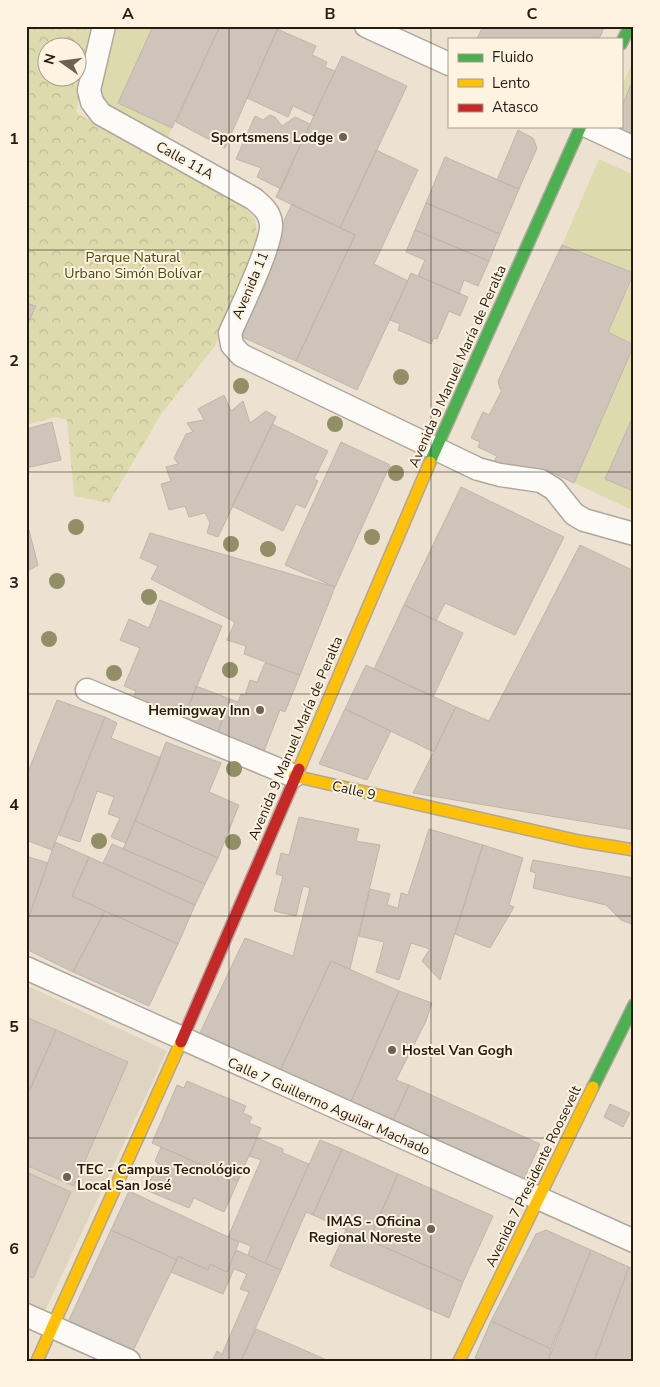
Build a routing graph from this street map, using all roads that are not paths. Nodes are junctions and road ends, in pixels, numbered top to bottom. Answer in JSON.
{"nodes":[{"id":1,"x":104,"y":26,"type":"edge"},
{"id":2,"x":366,"y":26,"type":"edge"},
{"id":3,"x":630,"y":26,"type":"edge"},
{"id":4,"x":622,"y":42,"type":"edge"},
{"id":5,"x":448,"y":64,"type":"edge"},
{"id":6,"x":580,"y":128,"type":"edge"},
{"id":7,"x":591,"y":128,"type":"edge"},
{"id":8,"x":634,"y":148,"type":"edge"},
{"id":9,"x":271,"y":224,"type":"joint"},
{"id":10,"x":436,"y":449,"type":"junction"},
{"id":11,"x":634,"y":534,"type":"edge"},
{"id":12,"x":88,"y":690,"type":"dead end"},
{"id":13,"x":294,"y":776,"type":"junction"},
{"id":14,"x":634,"y":850,"type":"edge"},
{"id":15,"x":26,"y":968,"type":"edge"},
{"id":16,"x":634,"y":1005,"type":"edge"},
{"id":17,"x":182,"y":1040,"type":"junction"},
{"id":18,"x":537,"y":1199,"type":"junction"},
{"id":19,"x":634,"y":1241,"type":"edge"},
{"id":20,"x":26,"y":1315,"type":"edge"},
{"id":21,"x":52,"y":1326,"type":"junction"},
{"id":22,"x":37,"y":1361,"type":"edge"},
{"id":23,"x":129,"y":1361,"type":"edge"},
{"id":24,"x":459,"y":1361,"type":"edge"}],
"edges":[{"from":1,"to":9,"type":"street","name":"Calle 11A"},
{"from":2,"to":5,"type":"street"},
{"from":3,"to":4,"type":"street"},
{"from":6,"to":10,"type":"street","name":"Avenida 9 Manuel María de Peralta"},
{"from":7,"to":8,"type":"street"},
{"from":9,"to":10,"type":"street","name":"Avenida 11"},
{"from":10,"to":11,"type":"street"},
{"from":10,"to":13,"type":"street","name":"Avenida 9 Manuel María de Peralta"},
{"from":12,"to":13,"type":"street","name":"Calle 9"},
{"from":13,"to":14,"type":"street","name":"Calle 9"},
{"from":13,"to":17,"type":"street","name":"Avenida 9 Manuel María de Peralta"},
{"from":15,"to":17,"type":"street","name":"Calle 7 Guillermo Aguilar Machado"},
{"from":16,"to":18,"type":"street","name":"Avenida 7 Presidente Roosevelt"},
{"from":17,"to":18,"type":"street","name":"Calle 7 Guillermo Aguilar Machado"},
{"from":17,"to":21,"type":"street","name":"Avenida 9 Manuel María de Peralta"},
{"from":18,"to":19,"type":"street","name":"Calle 7 Guillermo Aguilar Machado"},
{"from":18,"to":24,"type":"street","name":"Avenida 7 Presidente Roosevelt"},
{"from":20,"to":21,"type":"street"},
{"from":21,"to":22,"type":"street","name":"Avenida 9 Manuel María de Peralta"},
{"from":21,"to":23,"type":"street"}]}
